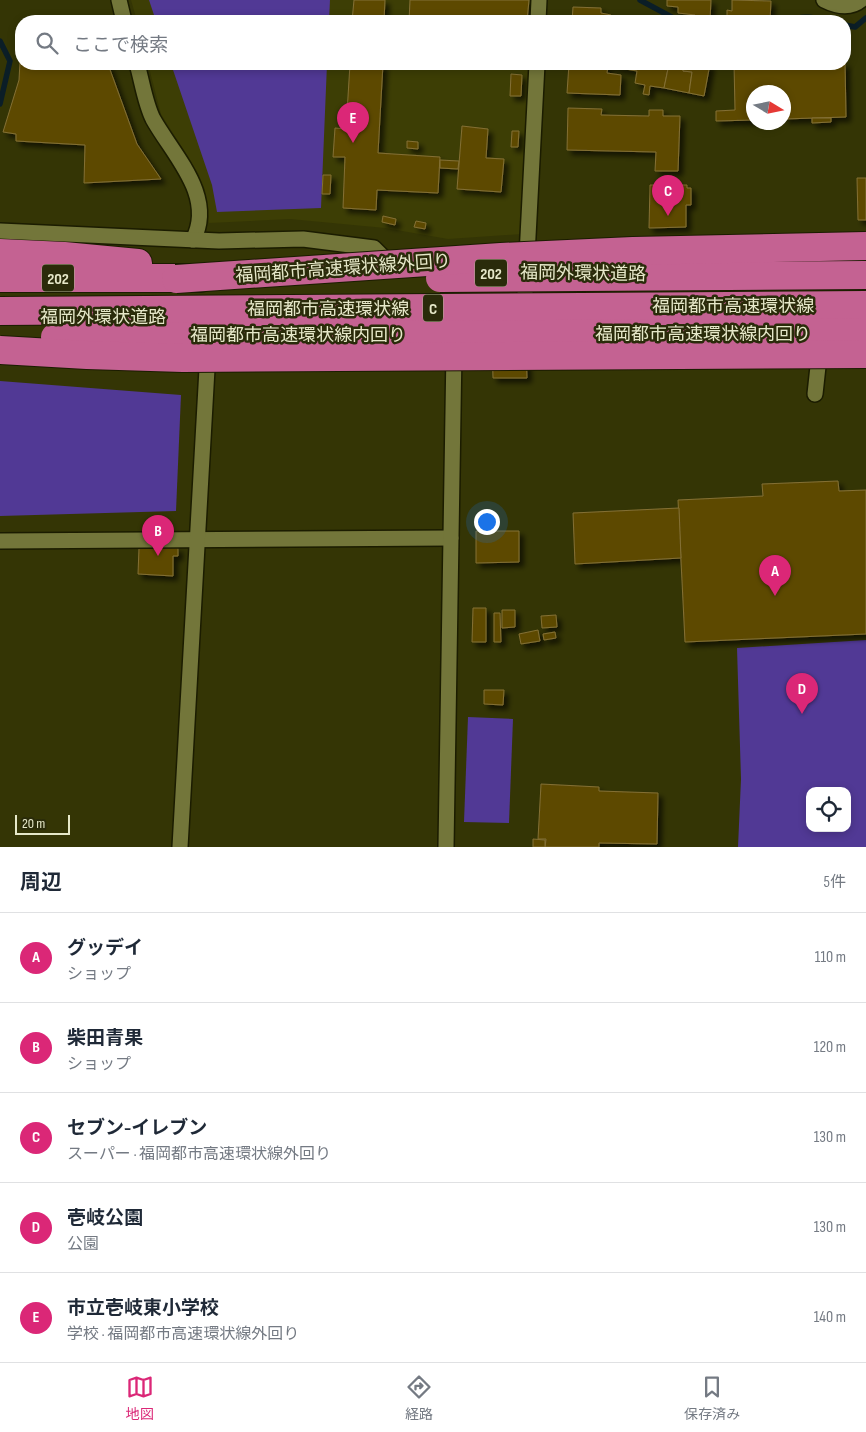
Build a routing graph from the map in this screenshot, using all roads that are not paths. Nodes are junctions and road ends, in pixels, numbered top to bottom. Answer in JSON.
{"nodes":[{"id":1,"x":118,"y":0,"type":"edge"},
{"id":2,"x":539,"y":0,"type":"edge"},
{"id":3,"x":824,"y":0,"type":"edge"},
{"id":4,"x":861,"y":0,"type":"edge"},
{"id":5,"x":122,"y":15,"type":"edge"},
{"id":6,"x":538,"y":15,"type":"edge"},
{"id":7,"x":139,"y":70,"type":"edge"},
{"id":8,"x":537,"y":70,"type":"edge"},
{"id":9,"x":0,"y":231,"type":"edge"},
{"id":10,"x":193,"y":240,"type":"junction"},
{"id":11,"x":866,"y":246,"type":"edge"},
{"id":12,"x":0,"y":253,"type":"edge"},
{"id":13,"x":528,"y":272,"type":"junction"},
{"id":14,"x":866,"y":275,"type":"edge"},
{"id":15,"x":402,"y":276,"type":"junction"},
{"id":16,"x":289,"y":278,"type":"junction"},
{"id":17,"x":176,"y":279,"type":"junction"},
{"id":18,"x":0,"y":280,"type":"edge"},
{"id":19,"x":866,"y":283,"type":"edge"},
{"id":20,"x":866,"y":304,"type":"edge"},
{"id":21,"x":825,"y":307,"type":"junction"},
{"id":22,"x":0,"y":312,"type":"edge"},
{"id":23,"x":524,"y":313,"type":"junction"},
{"id":24,"x":0,"y":316,"type":"edge"},
{"id":25,"x":455,"y":316,"type":"junction"},
{"id":26,"x":208,"y":317,"type":"junction"},
{"id":27,"x":866,"y":332,"type":"edge"},
{"id":28,"x":0,"y":337,"type":"edge"},
{"id":29,"x":0,"y":350,"type":"edge"},
{"id":30,"x":866,"y":354,"type":"edge"},
{"id":31,"x":815,"y":394,"type":"dead end"},
{"id":32,"x":451,"y":538,"type":"junction"},
{"id":33,"x":198,"y":539,"type":"junction"},
{"id":34,"x":0,"y":541,"type":"edge"},
{"id":35,"x":180,"y":847,"type":"edge"},
{"id":36,"x":446,"y":847,"type":"edge"}],
"edges":[{"from":1,"to":5,"type":"street"},
{"from":2,"to":6,"type":"street"},
{"from":3,"to":4,"type":"street"},
{"from":7,"to":10,"type":"street"},
{"from":8,"to":13,"type":"street"},
{"from":9,"to":10,"type":"street"},
{"from":10,"to":15,"type":"street"},
{"from":11,"to":17,"type":"highway","name":"福岡都市高速環状線外回り","bridge":true},
{"from":12,"to":16,"type":"highway"},
{"from":13,"to":15,"type":"highway","name":"福岡外環状道路","number":"202"},
{"from":13,"to":19,"type":"highway","name":"福岡外環状道路","number":"202"},
{"from":13,"to":23,"type":"street"},
{"from":14,"to":17,"type":"highway","bridge":true},
{"from":15,"to":16,"type":"highway","name":"福岡外環状道路","number":"202"},
{"from":16,"to":18,"type":"highway","name":"福岡外環状道路","number":"202"},
{"from":17,"to":18,"type":"highway","name":"福岡都市高速環状線外回り"},
{"from":20,"to":21,"type":"highway","name":"福岡外環状道路","number":"202"},
{"from":20,"to":22,"type":"highway","name":"福岡都市高速環状線","number":"C","bridge":true},
{"from":21,"to":23,"type":"highway","name":"福岡外環状道路","number":"202"},
{"from":21,"to":31,"type":"street"},
{"from":23,"to":25,"type":"highway","name":"福岡外環状道路","number":"202"},
{"from":24,"to":26,"type":"highway","name":"福岡外環状道路","number":"202"},
{"from":25,"to":26,"type":"highway","name":"福岡外環状道路","number":"202"},
{"from":25,"to":32,"type":"street"},
{"from":26,"to":33,"type":"street"},
{"from":27,"to":28,"type":"highway","name":"福岡都市高速環状線内回り","number":"C","bridge":true},
{"from":29,"to":30,"type":"highway","bridge":true},
{"from":32,"to":33,"type":"street"},
{"from":32,"to":36,"type":"street"},
{"from":33,"to":34,"type":"street"},
{"from":33,"to":35,"type":"street"}]}
